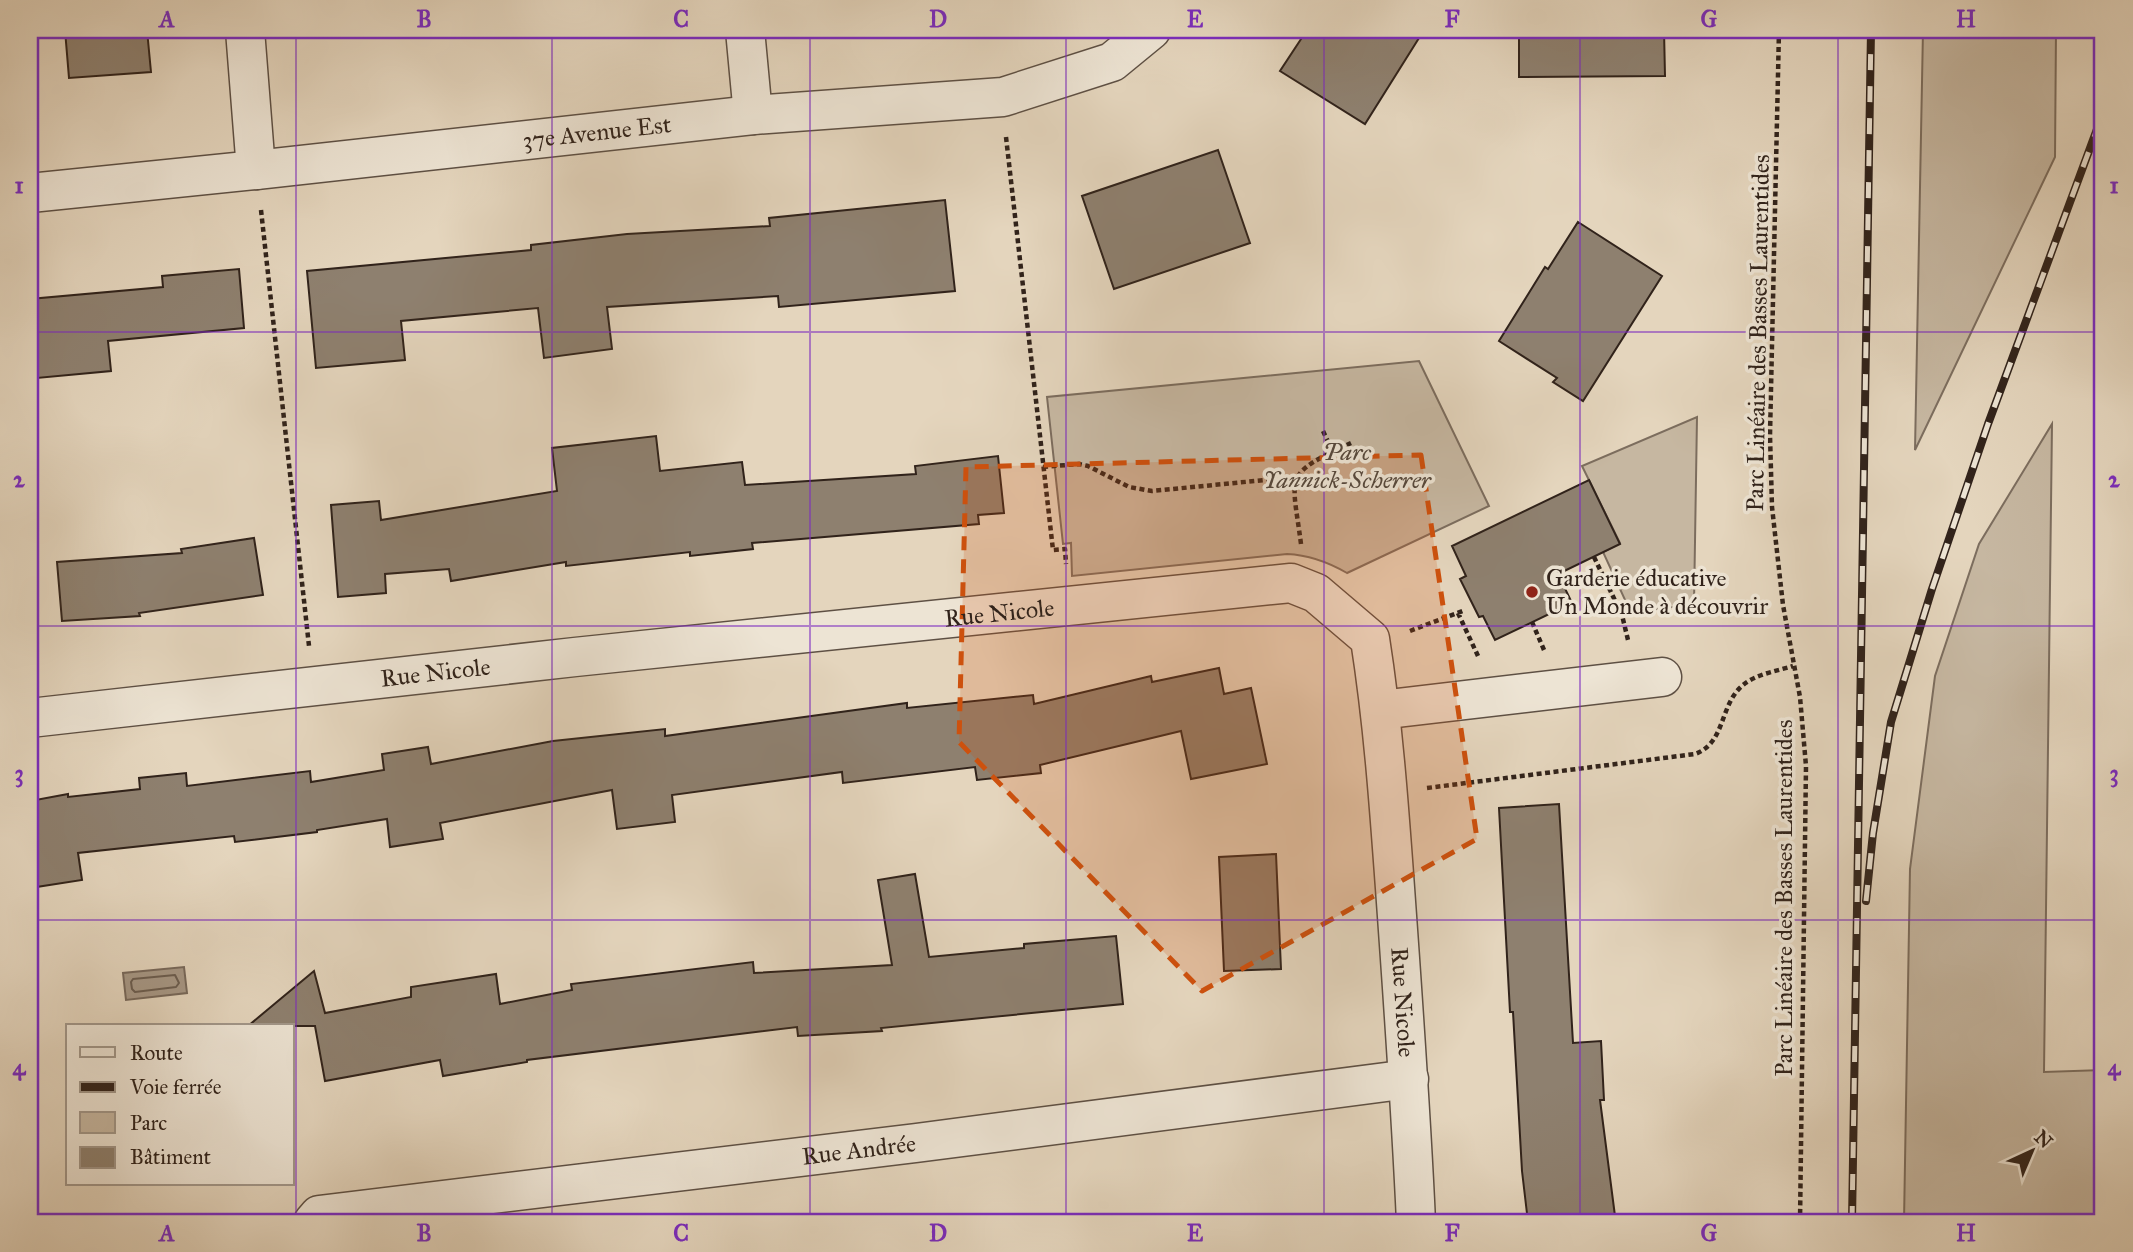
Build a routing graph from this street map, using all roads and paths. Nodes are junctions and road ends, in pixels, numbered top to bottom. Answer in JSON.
{"nodes":[{"id":1,"x":245,"y":30,"type":"edge"},
{"id":2,"x":745,"y":30,"type":"edge"},
{"id":3,"x":1151,"y":30,"type":"edge"},
{"id":4,"x":1779,"y":30,"type":"edge"},
{"id":5,"x":753,"y":115,"type":"junction"},
{"id":6,"x":1005,"y":128,"type":"dead end"},
{"id":7,"x":257,"y":170,"type":"junction"},
{"id":8,"x":30,"y":193,"type":"edge"},
{"id":9,"x":1323,"y":430,"type":"dead end"},
{"id":10,"x":1351,"y":443,"type":"dead end"},
{"id":11,"x":1333,"y":452,"type":"junction"},
{"id":12,"x":1043,"y":467,"type":"junction"},
{"id":13,"x":1293,"y":484,"type":"junction"},
{"id":14,"x":1302,"y":555,"type":"dead end"},
{"id":15,"x":1594,"y":557,"type":"dead end"},
{"id":16,"x":1067,"y":575,"type":"dead end"},
{"id":17,"x":1465,"y":610,"type":"dead end"},
{"id":18,"x":1458,"y":613,"type":"junction"},
{"id":19,"x":1532,"y":622,"type":"dead end"},
{"id":20,"x":1398,"y":635,"type":"dead end"},
{"id":21,"x":1629,"y":646,"type":"dead end"},
{"id":22,"x":1547,"y":657,"type":"dead end"},
{"id":23,"x":1482,"y":665,"type":"dead end"},
{"id":24,"x":1793,"y":666,"type":"junction"},
{"id":25,"x":1662,"y":677,"type":"dead end"},
{"id":26,"x":314,"y":687,"type":"junction"},
{"id":27,"x":1380,"y":710,"type":"junction"},
{"id":28,"x":30,"y":719,"type":"edge"},
{"id":29,"x":1415,"y":790,"type":"dead end"},
{"id":30,"x":1409,"y":1079,"type":"junction"},
{"id":31,"x":313,"y":1222,"type":"edge"},
{"id":32,"x":1416,"y":1222,"type":"edge"},
{"id":33,"x":1800,"y":1222,"type":"edge"}],
"edges":[{"from":1,"to":7,"type":"street"},
{"from":2,"to":5,"type":"street"},
{"from":3,"to":5,"type":"street","name":"37e Avenue Est"},
{"from":4,"to":24,"type":"path","name":"Parc Linéaire des Basses Laurentides"},
{"from":5,"to":7,"type":"street","name":"37e Avenue Est"},
{"from":6,"to":12,"type":"path"},
{"from":7,"to":8,"type":"street","name":"37e Avenue Est"},
{"from":7,"to":26,"type":"path"},
{"from":9,"to":11,"type":"path"},
{"from":10,"to":11,"type":"path"},
{"from":11,"to":13,"type":"path"},
{"from":12,"to":13,"type":"path"},
{"from":12,"to":16,"type":"path"},
{"from":13,"to":14,"type":"path"},
{"from":15,"to":21,"type":"path"},
{"from":17,"to":18,"type":"path"},
{"from":18,"to":20,"type":"path"},
{"from":18,"to":23,"type":"path"},
{"from":19,"to":22,"type":"path"},
{"from":24,"to":29,"type":"path"},
{"from":24,"to":33,"type":"path","name":"Parc Linéaire des Basses Laurentides"},
{"from":25,"to":27,"type":"street"},
{"from":26,"to":27,"type":"street","name":"Rue Nicole"},
{"from":26,"to":28,"type":"street","name":"Rue Nicole"},
{"from":27,"to":30,"type":"street","name":"Rue Nicole"},
{"from":30,"to":31,"type":"street","name":"Rue Andrée"},
{"from":30,"to":32,"type":"street","name":"Rue Nicole"}]}
